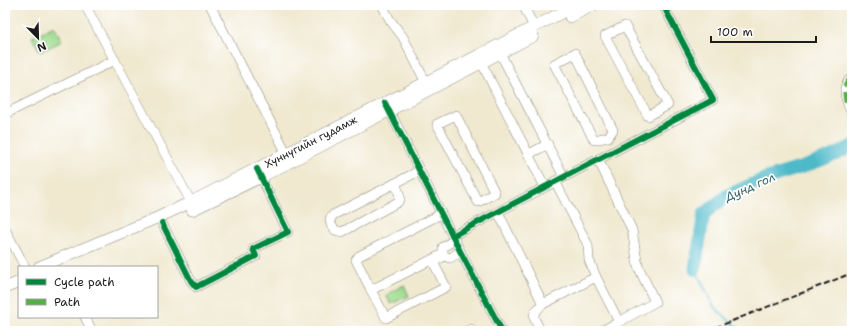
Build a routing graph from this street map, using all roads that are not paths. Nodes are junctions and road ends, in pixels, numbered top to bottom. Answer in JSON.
{"nodes":[{"id":1,"x":85,"y":5,"type":"edge"},
{"id":2,"x":210,"y":5,"type":"edge"},
{"id":3,"x":382,"y":5,"type":"edge"},
{"id":4,"x":523,"y":5,"type":"edge"},
{"id":5,"x":577,"y":5,"type":"edge"},
{"id":6,"x":593,"y":5,"type":"edge"},
{"id":7,"x":663,"y":5,"type":"edge"},
{"id":8,"x":534,"y":27,"type":"junction"},
{"id":9,"x":500,"y":53,"type":"junction"},
{"id":10,"x":479,"y":59,"type":"junction"},
{"id":11,"x":114,"y":60,"type":"junction"},
{"id":12,"x":852,"y":78,"type":"edge"},
{"id":13,"x":428,"y":82,"type":"junction"},
{"id":14,"x":387,"y":107,"type":"junction"},
{"id":15,"x":657,"y":111,"type":"junction"},
{"id":16,"x":5,"y":114,"type":"edge"},
{"id":17,"x":852,"y":114,"type":"edge"},
{"id":18,"x":665,"y":125,"type":"junction"},
{"id":19,"x":608,"y":137,"type":"junction"},
{"id":20,"x":548,"y":144,"type":"junction"},
{"id":21,"x":616,"y":150,"type":"junction"},
{"id":22,"x":287,"y":154,"type":"junction"},
{"id":23,"x":529,"y":154,"type":"junction"},
{"id":24,"x":598,"y":160,"type":"junction"},
{"id":25,"x":419,"y":171,"type":"junction"},
{"id":26,"x":259,"y":173,"type":"junction"},
{"id":27,"x":564,"y":177,"type":"junction"},
{"id":28,"x":555,"y":182,"type":"junction"},
{"id":29,"x":396,"y":183,"type":"junction"},
{"id":30,"x":545,"y":186,"type":"junction"},
{"id":31,"x":486,"y":198,"type":"junction"},
{"id":32,"x":191,"y":202,"type":"junction"},
{"id":33,"x":496,"y":212,"type":"junction"},
{"id":34,"x":441,"y":214,"type":"junction"},
{"id":35,"x":162,"y":223,"type":"junction"},
{"id":36,"x":5,"y":229,"type":"edge"},
{"id":37,"x":453,"y":238,"type":"junction"},
{"id":38,"x":460,"y":251,"type":"junction"},
{"id":39,"x":58,"y":265,"type":"edge"},
{"id":40,"x":24,"y":266,"type":"edge"},
{"id":41,"x":18,"y":275,"type":"edge"},
{"id":42,"x":596,"y":277,"type":"junction"},
{"id":43,"x":5,"y":281,"type":"edge"},
{"id":44,"x":18,"y":282,"type":"edge"},
{"id":45,"x":5,"y":288,"type":"edge"},
{"id":46,"x":371,"y":290,"type":"junction"},
{"id":47,"x":543,"y":304,"type":"junction"},
{"id":48,"x":86,"y":318,"type":"edge"},
{"id":49,"x":619,"y":322,"type":"junction"},
{"id":50,"x":501,"y":329,"type":"edge"},
{"id":51,"x":92,"y":331,"type":"edge"},
{"id":52,"x":466,"y":331,"type":"edge"},
{"id":53,"x":472,"y":331,"type":"edge"},
{"id":54,"x":491,"y":331,"type":"edge"},
{"id":55,"x":540,"y":331,"type":"edge"},
{"id":56,"x":601,"y":331,"type":"edge"}],
"edges":[{"from":1,"to":11,"type":"street"},
{"from":2,"to":22,"type":"street"},
{"from":3,"to":13,"type":"street"},
{"from":4,"to":8,"type":"street"},
{"from":5,"to":8,"type":"main road","name":"Хүннүгийн гудамж"},
{"from":6,"to":9,"type":"main road","name":"Хүннүгийн гудамж"},
{"from":7,"to":18,"type":"street"},
{"from":8,"to":10,"type":"main road","name":"Хүннүгийн гудамж"},
{"from":9,"to":10,"type":"main road","name":"Хүннүгийн гудамж"},
{"from":9,"to":20,"type":"street"},
{"from":10,"to":13,"type":"main road","name":"Хүннүгийн гудамж"},
{"from":10,"to":14,"type":"main road","name":"Хүннүгийн гудамж"},
{"from":10,"to":23,"type":"street"},
{"from":11,"to":16,"type":"street"},
{"from":11,"to":32,"type":"street"},
{"from":12,"to":17,"type":"street"},
{"from":13,"to":14,"type":"main road","name":"Хүннүгийн гудамж"},
{"from":14,"to":22,"type":"main road","name":"Хүннүгийн гудамж"},
{"from":14,"to":25,"type":"street"},
{"from":14,"to":26,"type":"main road","name":"Хүннүгийн гудамж"},
{"from":15,"to":15,"type":"street"},
{"from":15,"to":18,"type":"street"},
{"from":18,"to":21,"type":"street"},
{"from":19,"to":19,"type":"street"},
{"from":19,"to":21,"type":"street"},
{"from":20,"to":23,"type":"street"},
{"from":20,"to":27,"type":"street"},
{"from":21,"to":24,"type":"street"},
{"from":22,"to":26,"type":"main road","name":"Хүннүгийн гудамж"},
{"from":23,"to":30,"type":"street"},
{"from":24,"to":27,"type":"street"},
{"from":24,"to":49,"type":"street"},
{"from":25,"to":29,"type":"street"},
{"from":25,"to":34,"type":"street"},
{"from":26,"to":32,"type":"main road","name":"Хүннүгийн гудамж"},
{"from":26,"to":35,"type":"main road","name":"Хүннүгийн гудамж"},
{"from":26,"to":35,"type":"street"},
{"from":27,"to":28,"type":"street"},
{"from":28,"to":30,"type":"street"},
{"from":28,"to":42,"type":"street"},
{"from":29,"to":29,"type":"street"},
{"from":30,"to":33,"type":"street"},
{"from":31,"to":31,"type":"street"},
{"from":31,"to":33,"type":"street"},
{"from":32,"to":39,"type":"main road","name":"Хүннүгийн гудамж"},
{"from":33,"to":37,"type":"street"},
{"from":33,"to":47,"type":"street"},
{"from":34,"to":37,"type":"street"},
{"from":34,"to":46,"type":"street"},
{"from":35,"to":39,"type":"main road","name":"Хүннүгийн гудамж"},
{"from":36,"to":40,"type":"street"},
{"from":37,"to":38,"type":"street"},
{"from":37,"to":46,"type":"street"},
{"from":38,"to":46,"type":"street"},
{"from":38,"to":50,"type":"street"},
{"from":41,"to":43,"type":"main road"},
{"from":42,"to":47,"type":"street"},
{"from":42,"to":49,"type":"street"},
{"from":44,"to":45,"type":"main road"},
{"from":47,"to":55,"type":"street"},
{"from":48,"to":51,"type":"street"},
{"from":49,"to":56,"type":"street"},
{"from":50,"to":54,"type":"street"},
{"from":52,"to":53,"type":"street"}]}
